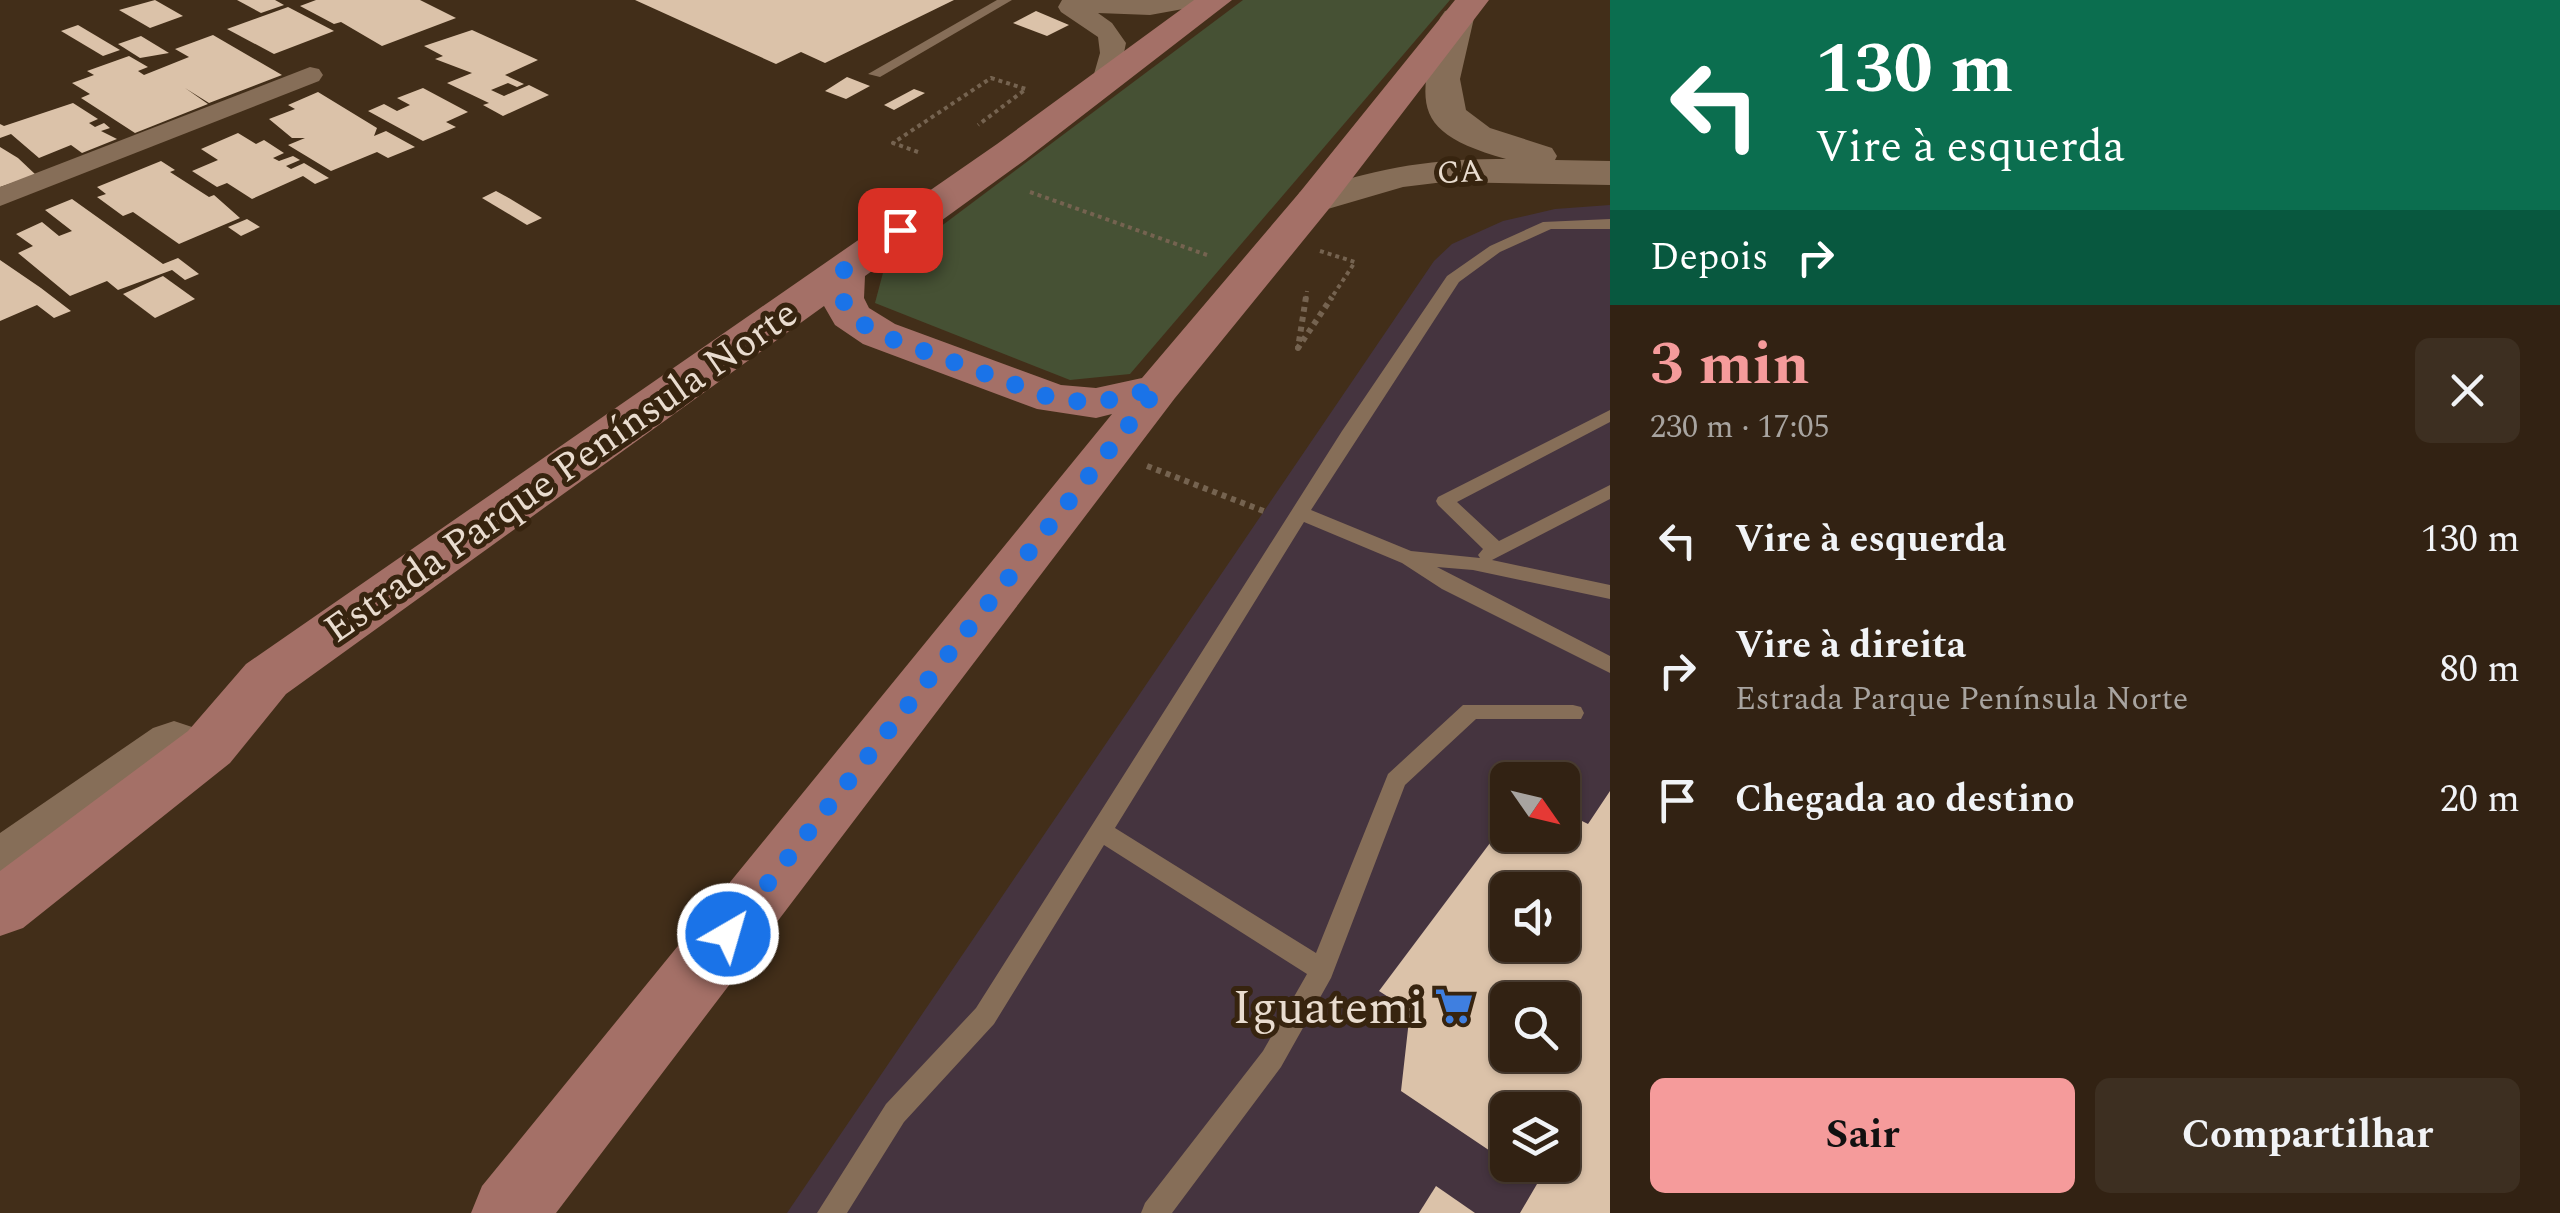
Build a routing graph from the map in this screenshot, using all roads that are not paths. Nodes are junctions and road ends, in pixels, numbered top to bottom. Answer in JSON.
{"nodes":[{"id":1,"x":1006,"y":0,"type":"edge"},
{"id":2,"x":1058,"y":0,"type":"edge"},
{"id":3,"x":1074,"y":0,"type":"edge"},
{"id":4,"x":1196,"y":0,"type":"edge"},
{"id":5,"x":1215,"y":0,"type":"edge"},
{"id":6,"x":1464,"y":9,"type":"edge"},
{"id":7,"x":876,"y":74,"type":"dead end"},
{"id":8,"x":310,"y":75,"type":"dead end"},
{"id":9,"x":1106,"y":81,"type":"junction"},
{"id":10,"x":1610,"y":171,"type":"edge"},
{"id":11,"x":0,"y":197,"type":"edge"},
{"id":12,"x":1298,"y":220,"type":"junction"},
{"id":13,"x":1610,"y":224,"type":"edge"},
{"id":14,"x":844,"y":270,"type":"junction"},
{"id":15,"x":1158,"y":388,"type":"junction"},
{"id":16,"x":1610,"y":415,"type":"edge"},
{"id":17,"x":1610,"y":492,"type":"edge"},
{"id":18,"x":1302,"y":514,"type":"junction"},
{"id":19,"x":1497,"y":551,"type":"junction"},
{"id":20,"x":1410,"y":558,"type":"junction"},
{"id":21,"x":1473,"y":563,"type":"junction"},
{"id":22,"x":1449,"y":584,"type":"junction"},
{"id":23,"x":1610,"y":592,"type":"edge"},
{"id":24,"x":1610,"y":665,"type":"edge"},
{"id":25,"x":266,"y":678,"type":"junction"},
{"id":26,"x":1574,"y":713,"type":"dead end"},
{"id":27,"x":1100,"y":831,"type":"junction"},
{"id":28,"x":0,"y":867,"type":"edge"},
{"id":29,"x":0,"y":908,"type":"edge"},
{"id":30,"x":1322,"y":970,"type":"junction"},
{"id":31,"x":512,"y":1211,"type":"edge"},
{"id":32,"x":831,"y":1213,"type":"edge"},
{"id":33,"x":1155,"y":1213,"type":"edge"}],
"edges":[{"from":1,"to":7,"type":"lane"},
{"from":2,"to":9,"type":"street"},
{"from":3,"to":4,"type":"street"},
{"from":5,"to":9,"type":"main road","name":"Estrada Parque Península Norte"},
{"from":6,"to":10,"type":"street","name":"CA"},
{"from":6,"to":12,"type":"main road"},
{"from":8,"to":11,"type":"street"},
{"from":9,"to":14,"type":"main road","name":"Estrada Parque Península Norte"},
{"from":10,"to":12,"type":"street","name":"CA"},
{"from":12,"to":15,"type":"main road"},
{"from":13,"to":18,"type":"lane"},
{"from":14,"to":15,"type":"main road"},
{"from":14,"to":25,"type":"main road","name":"Estrada Parque Península Norte"},
{"from":15,"to":31,"type":"main road"},
{"from":16,"to":19,"type":"lane"},
{"from":17,"to":19,"type":"lane"},
{"from":18,"to":20,"type":"lane"},
{"from":18,"to":27,"type":"lane"},
{"from":19,"to":21,"type":"lane"},
{"from":20,"to":21,"type":"lane"},
{"from":20,"to":22,"type":"lane"},
{"from":21,"to":22,"type":"lane"},
{"from":21,"to":23,"type":"lane"},
{"from":22,"to":24,"type":"lane"},
{"from":25,"to":28,"type":"street","name":"Estrada Parque Península Norte"},
{"from":25,"to":29,"type":"main road"},
{"from":26,"to":30,"type":"lane"},
{"from":27,"to":30,"type":"lane"},
{"from":27,"to":32,"type":"lane"},
{"from":30,"to":33,"type":"lane"}]}
